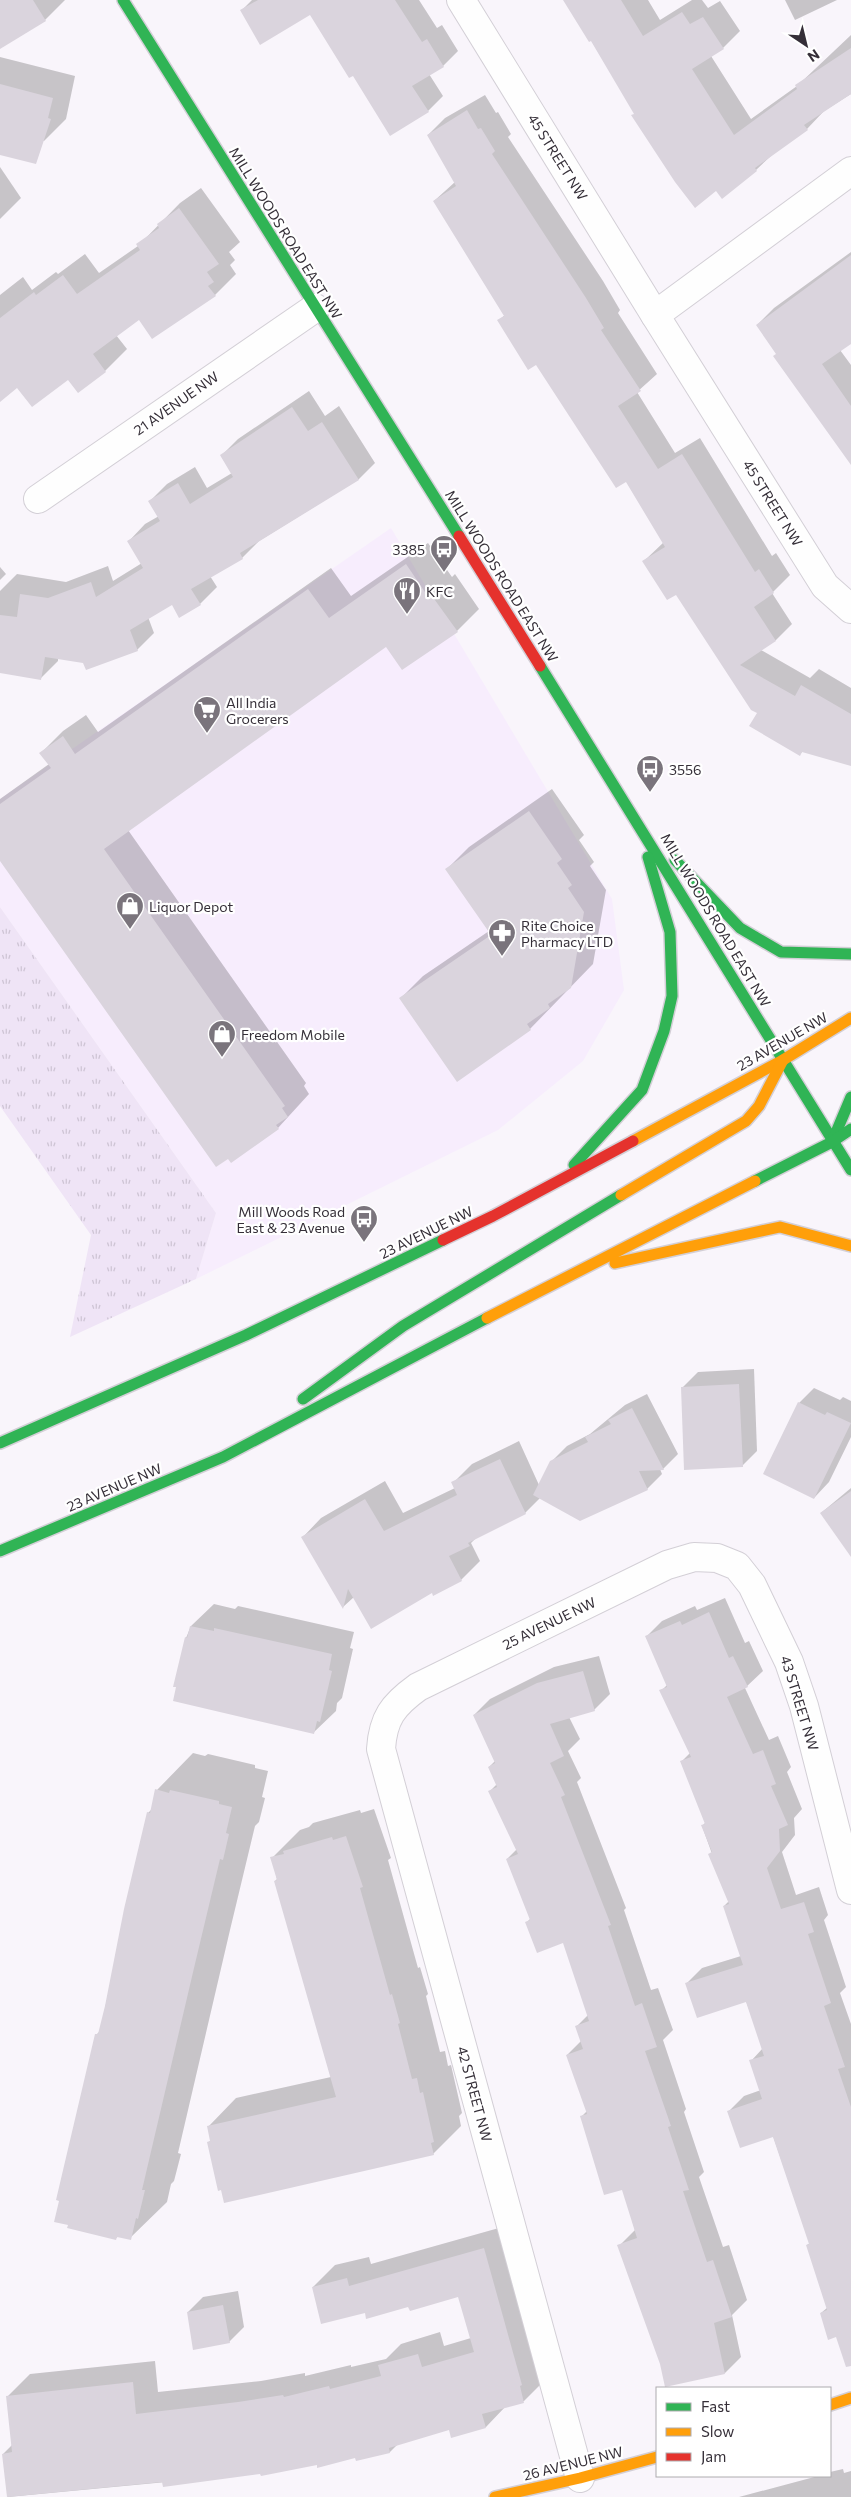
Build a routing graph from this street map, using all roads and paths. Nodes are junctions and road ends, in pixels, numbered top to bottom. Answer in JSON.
{"nodes":[{"id":1,"x":123,"y":0,"type":"edge"},
{"id":2,"x":461,"y":0,"type":"edge"},
{"id":3,"x":851,"y":171,"type":"edge"},
{"id":4,"x":315,"y":308,"type":"junction"},
{"id":5,"x":655,"y":315,"type":"junction"},
{"id":6,"x":38,"y":499,"type":"dead end"},
{"id":7,"x":851,"y":609,"type":"edge"},
{"id":8,"x":638,"y":822,"type":"junction"},
{"id":9,"x":851,"y":954,"type":"edge"},
{"id":10,"x":851,"y":1018,"type":"edge"},
{"id":11,"x":783,"y":1060,"type":"junction"},
{"id":12,"x":851,"y":1097,"type":"edge"},
{"id":13,"x":851,"y":1129,"type":"edge"},
{"id":14,"x":832,"y":1142,"type":"junction"},
{"id":15,"x":851,"y":1170,"type":"edge"},
{"id":16,"x":562,"y":1179,"type":"junction"},
{"id":17,"x":851,"y":1246,"type":"edge"},
{"id":18,"x":570,"y":1274,"type":"junction"},
{"id":19,"x":0,"y":1443,"type":"edge"},
{"id":20,"x":223,"y":1457,"type":"junction"},
{"id":21,"x":0,"y":1551,"type":"edge"},
{"id":22,"x":717,"y":1558,"type":"joint"},
{"id":23,"x":392,"y":1712,"type":"joint"},
{"id":24,"x":850,"y":1877,"type":"edge"},
{"id":25,"x":851,"y":2398,"type":"edge"},
{"id":26,"x":831,"y":2405,"type":"edge"},
{"id":27,"x":656,"y":2457,"type":"edge"},
{"id":28,"x":580,"y":2478,"type":"junction"},
{"id":29,"x":495,"y":2497,"type":"edge"}],
"edges":[{"from":1,"to":4,"type":"main road","name":"MILL WOODS ROAD EAST NW"},
{"from":2,"to":5,"type":"street","name":"45 STREET NW"},
{"from":3,"to":5,"type":"street"},
{"from":4,"to":6,"type":"street","name":"21 AVENUE NW"},
{"from":4,"to":8,"type":"main road","name":"MILL WOODS ROAD EAST NW"},
{"from":5,"to":7,"type":"street","name":"45 STREET NW"},
{"from":8,"to":9,"type":"main road"},
{"from":8,"to":11,"type":"main road","name":"MILL WOODS ROAD EAST NW"},
{"from":8,"to":16,"type":"main road"},
{"from":10,"to":11,"type":"main road","name":"23 AVENUE NW"},
{"from":11,"to":14,"type":"main road","name":"MILL WOODS ROAD EAST NW"},
{"from":11,"to":16,"type":"main road","name":"23 AVENUE NW"},
{"from":11,"to":20,"type":"main road"},
{"from":12,"to":14,"type":"main road"},
{"from":13,"to":14,"type":"main road","name":"23 AVENUE NW"},
{"from":14,"to":15,"type":"main road","name":"MILL WOODS ROAD EAST NW"},
{"from":14,"to":18,"type":"main road","name":"23 AVENUE NW"},
{"from":16,"to":19,"type":"main road","name":"23 AVENUE NW"},
{"from":17,"to":18,"type":"main road"},
{"from":18,"to":20,"type":"main road","name":"23 AVENUE NW"},
{"from":20,"to":21,"type":"main road","name":"23 AVENUE NW"},
{"from":22,"to":23,"type":"street","name":"25 AVENUE NW"},
{"from":22,"to":24,"type":"street","name":"43 STREET NW"},
{"from":23,"to":28,"type":"street","name":"42 STREET NW"},
{"from":25,"to":26,"type":"main road"},
{"from":27,"to":28,"type":"main road","name":"26 AVENUE NW"},
{"from":28,"to":29,"type":"main road","name":"26 AVENUE NW"}]}
